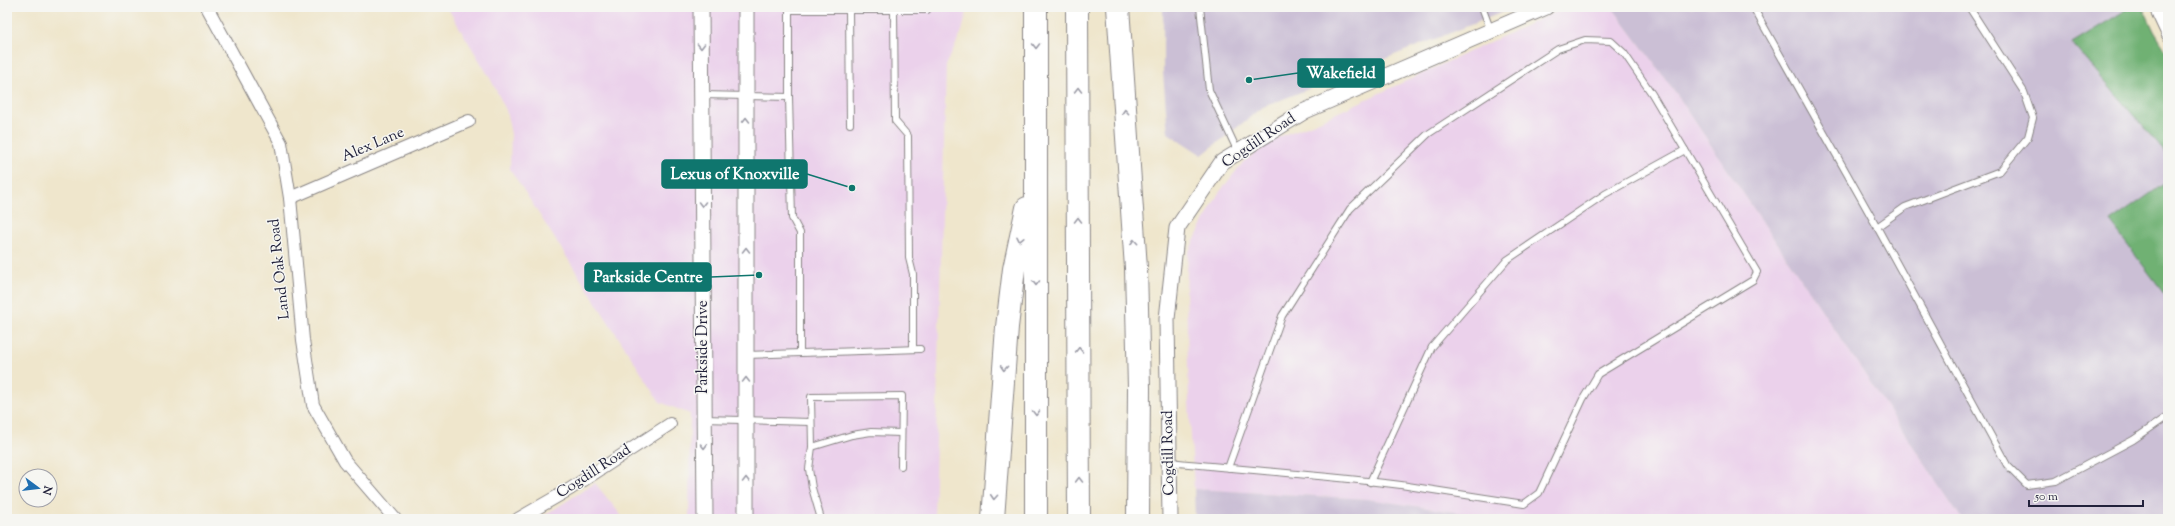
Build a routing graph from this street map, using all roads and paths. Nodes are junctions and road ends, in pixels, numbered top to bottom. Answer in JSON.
{"nodes":[{"id":1,"x":207,"y":7,"type":"edge"},
{"id":2,"x":701,"y":7,"type":"edge"},
{"id":3,"x":746,"y":7,"type":"edge"},
{"id":4,"x":1036,"y":7,"type":"edge"},
{"id":5,"x":1077,"y":7,"type":"edge"},
{"id":6,"x":1118,"y":7,"type":"edge"},
{"id":7,"x":1200,"y":7,"type":"edge"},
{"id":8,"x":1482,"y":7,"type":"edge"},
{"id":9,"x":1546,"y":7,"type":"edge"},
{"id":10,"x":1753,"y":7,"type":"edge"},
{"id":11,"x":1969,"y":7,"type":"edge"},
{"id":12,"x":2155,"y":7,"type":"edge"},
{"id":13,"x":789,"y":8,"type":"edge"},
{"id":14,"x":849,"y":10,"type":"junction"},
{"id":15,"x":894,"y":10,"type":"junction"},
{"id":16,"x":927,"y":10,"type":"dead end"},
{"id":17,"x":1491,"y":31,"type":"junction"},
{"id":18,"x":2168,"y":35,"type":"edge"},
{"id":19,"x":701,"y":95,"type":"junction"},
{"id":20,"x":746,"y":97,"type":"junction"},
{"id":21,"x":789,"y":97,"type":"junction"},
{"id":22,"x":469,"y":121,"type":"dead end"},
{"id":23,"x":850,"y":124,"type":"dead end"},
{"id":24,"x":1685,"y":150,"type":"junction"},
{"id":25,"x":1238,"y":152,"type":"junction"},
{"id":26,"x":1036,"y":160,"type":"junction"},
{"id":27,"x":290,"y":198,"type":"junction"},
{"id":28,"x":1877,"y":228,"type":"junction"},
{"id":29,"x":1136,"y":268,"type":"junction"},
{"id":30,"x":920,"y":348,"type":"dead end"},
{"id":31,"x":913,"y":349,"type":"junction"},
{"id":32,"x":800,"y":352,"type":"junction"},
{"id":33,"x":746,"y":355,"type":"junction"},
{"id":34,"x":2168,"y":416,"type":"edge"},
{"id":35,"x":703,"y":419,"type":"junction"},
{"id":36,"x":746,"y":419,"type":"junction"},
{"id":37,"x":810,"y":422,"type":"junction"},
{"id":38,"x":670,"y":424,"type":"dead end"},
{"id":39,"x":901,"y":433,"type":"junction"},
{"id":40,"x":812,"y":447,"type":"junction"},
{"id":41,"x":1169,"y":462,"type":"junction"},
{"id":42,"x":901,"y":466,"type":"dead end"},
{"id":43,"x":1228,"y":468,"type":"junction"},
{"id":44,"x":1370,"y":482,"type":"junction"},
{"id":45,"x":395,"y":519,"type":"edge"},
{"id":46,"x":518,"y":519,"type":"edge"},
{"id":47,"x":705,"y":519,"type":"edge"},
{"id":48,"x":746,"y":519,"type":"edge"},
{"id":49,"x":821,"y":519,"type":"edge"},
{"id":50,"x":993,"y":519,"type":"edge"},
{"id":51,"x":1036,"y":519,"type":"edge"},
{"id":52,"x":1080,"y":519,"type":"edge"},
{"id":53,"x":1138,"y":519,"type":"edge"},
{"id":54,"x":1150,"y":519,"type":"edge"},
{"id":55,"x":1170,"y":519,"type":"edge"}],
"edges":[{"from":1,"to":27,"type":"street","name":"Land Oak Road"},
{"from":2,"to":19,"type":"street","name":"Parkside Drive","one_way":true},
{"from":3,"to":20,"type":"street"},
{"from":4,"to":26,"type":"highway","one_way":true},
{"from":52,"to":5,"type":"highway","one_way":true},
{"from":29,"to":6,"type":"highway","one_way":true},
{"from":7,"to":25,"type":"lane"},
{"from":8,"to":17,"type":"lane"},
{"from":9,"to":17,"type":"street","name":"Cogdill Road"},
{"from":10,"to":28,"type":"lane"},
{"from":11,"to":28,"type":"lane"},
{"from":12,"to":18,"type":"street"},
{"from":13,"to":14,"type":"lane"},
{"from":13,"to":21,"type":"lane"},
{"from":14,"to":15,"type":"lane"},
{"from":14,"to":23,"type":"lane"},
{"from":15,"to":16,"type":"lane"},
{"from":15,"to":31,"type":"lane"},
{"from":17,"to":25,"type":"street","name":"Cogdill Road"},
{"from":19,"to":20,"type":"lane"},
{"from":19,"to":35,"type":"street","name":"Parkside Drive","one_way":true},
{"from":20,"to":21,"type":"lane"},
{"from":33,"to":20,"type":"street","one_way":true},
{"from":21,"to":32,"type":"lane"},
{"from":22,"to":27,"type":"street","name":"Alex Lane"},
{"from":24,"to":43,"type":"lane"},
{"from":24,"to":44,"type":"lane"},
{"from":24,"to":44,"type":"lane"},
{"from":25,"to":41,"type":"street","name":"Cogdill Road"},
{"from":26,"to":50,"type":"highway","one_way":true},
{"from":26,"to":51,"type":"highway","one_way":true},
{"from":27,"to":45,"type":"street","name":"Land Oak Road"},
{"from":28,"to":34,"type":"lane"},
{"from":29,"to":53,"type":"highway"},
{"from":29,"to":54,"type":"highway"},
{"from":30,"to":31,"type":"lane"},
{"from":31,"to":32,"type":"lane"},
{"from":32,"to":33,"type":"lane"},
{"from":36,"to":33,"type":"street","one_way":true},
{"from":35,"to":36,"type":"lane"},
{"from":35,"to":47,"type":"street","name":"Parkside Drive","one_way":true},
{"from":36,"to":37,"type":"lane"},
{"from":48,"to":36,"type":"street","one_way":true},
{"from":37,"to":39,"type":"lane"},
{"from":37,"to":40,"type":"lane"},
{"from":38,"to":46,"type":"street","name":"Cogdill Road"},
{"from":39,"to":40,"type":"lane"},
{"from":39,"to":42,"type":"lane"},
{"from":40,"to":49,"type":"lane"},
{"from":41,"to":43,"type":"lane"},
{"from":41,"to":55,"type":"street","name":"Cogdill Road"},
{"from":43,"to":44,"type":"lane"}]}
